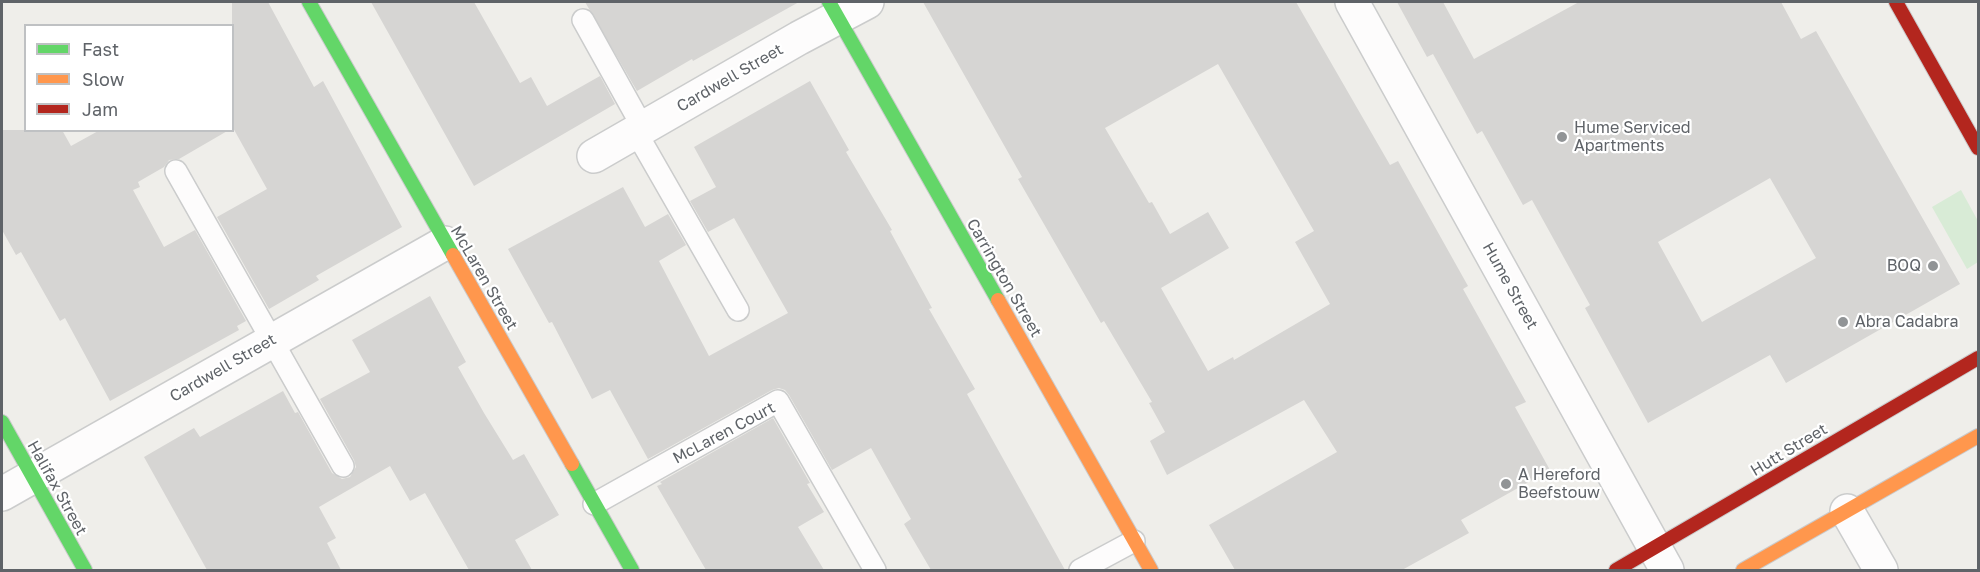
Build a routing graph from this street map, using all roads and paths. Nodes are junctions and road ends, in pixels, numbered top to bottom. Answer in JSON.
{"nodes":[{"id":1,"x":309,"y":2,"type":"edge"},
{"id":2,"x":867,"y":2,"type":"edge"},
{"id":3,"x":1352,"y":2,"type":"edge"},
{"id":4,"x":1896,"y":2,"type":"edge"},
{"id":5,"x":833,"y":10,"type":"edge"},
{"id":6,"x":583,"y":20,"type":"dead end"},
{"id":7,"x":639,"y":130,"type":"junction"},
{"id":8,"x":1978,"y":148,"type":"edge"},
{"id":9,"x":594,"y":156,"type":"dead end"},
{"id":10,"x":176,"y":171,"type":"dead end"},
{"id":11,"x":445,"y":243,"type":"junction"},
{"id":12,"x":738,"y":310,"type":"dead end"},
{"id":13,"x":272,"y":340,"type":"junction"},
{"id":14,"x":1978,"y":358,"type":"edge"},
{"id":15,"x":2,"y":423,"type":"edge"},
{"id":16,"x":1978,"y":436,"type":"edge"},
{"id":17,"x":343,"y":466,"type":"dead end"},
{"id":18,"x":32,"y":476,"type":"junction"},
{"id":19,"x":2,"y":494,"type":"edge"},
{"id":20,"x":594,"y":504,"type":"junction"},
{"id":21,"x":1847,"y":511,"type":"junction"},
{"id":22,"x":1134,"y":541,"type":"junction"},
{"id":23,"x":1662,"y":559,"type":"edge"},
{"id":24,"x":85,"y":570,"type":"edge"},
{"id":25,"x":632,"y":570,"type":"edge"},
{"id":26,"x":875,"y":570,"type":"edge"},
{"id":27,"x":1080,"y":570,"type":"edge"},
{"id":28,"x":1150,"y":570,"type":"edge"},
{"id":29,"x":1616,"y":570,"type":"edge"},
{"id":30,"x":1743,"y":570,"type":"edge"},
{"id":31,"x":1881,"y":570,"type":"edge"}],
"edges":[{"from":1,"to":11,"type":"street","name":"McLaren Street"},
{"from":2,"to":5,"type":"street","name":"Cardwell Street"},
{"from":3,"to":23,"type":"street","name":"Hume Street"},
{"from":4,"to":8,"type":"street"},
{"from":5,"to":7,"type":"street","name":"Cardwell Street"},
{"from":5,"to":22,"type":"street","name":"Carrington Street"},
{"from":6,"to":7,"type":"lane"},
{"from":7,"to":9,"type":"street","name":"Cardwell Street"},
{"from":7,"to":12,"type":"lane"},
{"from":10,"to":13,"type":"lane"},
{"from":11,"to":13,"type":"street","name":"Cardwell Street"},
{"from":11,"to":20,"type":"street","name":"McLaren Street"},
{"from":13,"to":17,"type":"lane"},
{"from":13,"to":18,"type":"street","name":"Cardwell Street"},
{"from":14,"to":23,"type":"street","name":"Hutt Street"},
{"from":15,"to":18,"type":"street","name":"Halifax Street"},
{"from":16,"to":21,"type":"street"},
{"from":18,"to":19,"type":"street","name":"Cardwell Street"},
{"from":18,"to":24,"type":"street","name":"Halifax Street"},
{"from":20,"to":25,"type":"street","name":"McLaren Street"},
{"from":20,"to":26,"type":"lane","name":"McLaren Court"},
{"from":21,"to":30,"type":"street"},
{"from":21,"to":31,"type":"street"},
{"from":22,"to":27,"type":"lane"},
{"from":22,"to":28,"type":"street","name":"Carrington Street"},
{"from":23,"to":29,"type":"street","name":"Hutt Street"}]}
